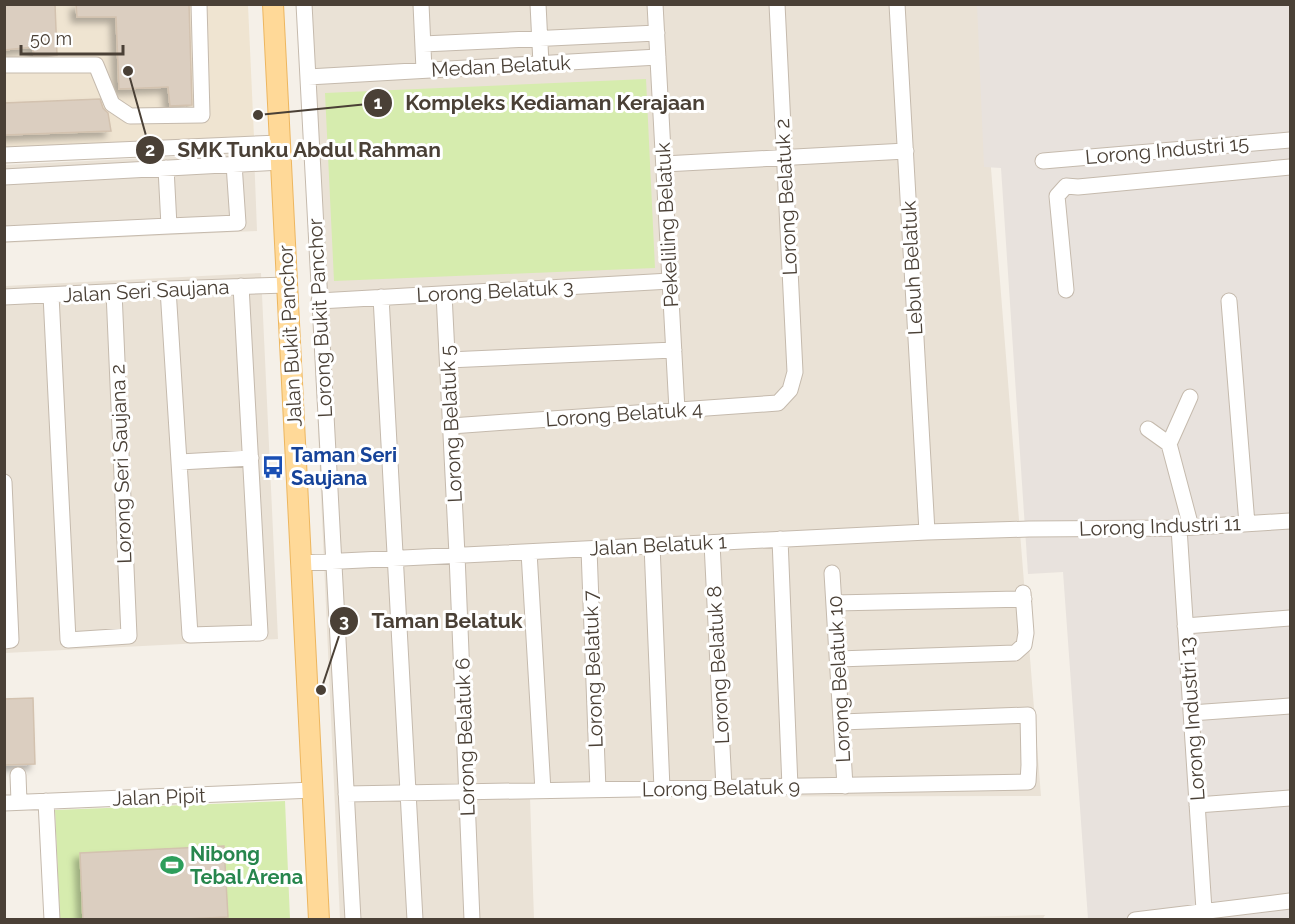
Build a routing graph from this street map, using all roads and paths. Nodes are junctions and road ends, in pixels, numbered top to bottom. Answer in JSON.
{"nodes":[{"id":1,"x":199,"y":4,"type":"edge"},
{"id":2,"x":273,"y":4,"type":"edge"},
{"id":3,"x":304,"y":4,"type":"edge"},
{"id":4,"x":421,"y":4,"type":"edge"},
{"id":5,"x":538,"y":4,"type":"edge"},
{"id":6,"x":655,"y":4,"type":"edge"},
{"id":7,"x":777,"y":4,"type":"edge"},
{"id":8,"x":897,"y":4,"type":"edge"},
{"id":9,"x":657,"y":33,"type":"junction"},
{"id":10,"x":540,"y":39,"type":"junction"},
{"id":11,"x":423,"y":44,"type":"junction"},
{"id":12,"x":658,"y":57,"type":"junction"},
{"id":13,"x":541,"y":64,"type":"junction"},
{"id":14,"x":4,"y":65,"type":"edge"},
{"id":15,"x":424,"y":70,"type":"junction"},
{"id":16,"x":308,"y":77,"type":"junction"},
{"id":17,"x":1290,"y":140,"type":"edge"},
{"id":18,"x":906,"y":151,"type":"junction"},
{"id":19,"x":280,"y":153,"type":"junction"},
{"id":20,"x":4,"y":155,"type":"edge"},
{"id":21,"x":784,"y":158,"type":"junction"},
{"id":22,"x":1043,"y":161,"type":"dead end"},
{"id":23,"x":234,"y":164,"type":"junction"},
{"id":24,"x":664,"y":164,"type":"junction"},
{"id":25,"x":1290,"y":167,"type":"edge"},
{"id":26,"x":166,"y":168,"type":"junction"},
{"id":27,"x":4,"y":177,"type":"edge"},
{"id":28,"x":168,"y":226,"type":"junction"},
{"id":29,"x":4,"y":234,"type":"edge"},
{"id":30,"x":670,"y":281,"type":"junction"},
{"id":31,"x":287,"y":285,"type":"junction"},
{"id":32,"x":241,"y":286,"type":"junction"},
{"id":33,"x":168,"y":289,"type":"junction"},
{"id":34,"x":1066,"y":290,"type":"dead end"},
{"id":35,"x":114,"y":292,"type":"junction"},
{"id":36,"x":444,"y":294,"type":"junction"},
{"id":37,"x":51,"y":295,"type":"junction"},
{"id":38,"x":4,"y":297,"type":"edge"},
{"id":39,"x":381,"y":297,"type":"junction"},
{"id":40,"x":319,"y":301,"type":"junction"},
{"id":41,"x":1229,"y":301,"type":"dead end"},
{"id":42,"x":674,"y":350,"type":"junction"},
{"id":43,"x":448,"y":360,"type":"junction"},
{"id":44,"x":790,"y":390,"type":"joint"},
{"id":45,"x":1190,"y":397,"type":"dead end"},
{"id":46,"x":677,"y":410,"type":"junction"},
{"id":47,"x":451,"y":426,"type":"junction"},
{"id":48,"x":1148,"y":429,"type":"dead end"},
{"id":49,"x":1170,"y":444,"type":"junction"},
{"id":50,"x":251,"y":458,"type":"junction"},
{"id":51,"x":180,"y":462,"type":"junction"},
{"id":52,"x":4,"y":482,"type":"edge"},
{"id":53,"x":1290,"y":521,"type":"edge"},
{"id":54,"x":1247,"y":524,"type":"junction"},
{"id":55,"x":1185,"y":528,"type":"junction"},
{"id":56,"x":1022,"y":530,"type":"joint"},
{"id":57,"x":927,"y":532,"type":"junction"},
{"id":58,"x":780,"y":539,"type":"junction"},
{"id":59,"x":712,"y":543,"type":"junction"},
{"id":60,"x":652,"y":545,"type":"junction"},
{"id":61,"x":589,"y":549,"type":"junction"},
{"id":62,"x":529,"y":552,"type":"junction"},
{"id":63,"x":458,"y":555,"type":"junction"},
{"id":64,"x":395,"y":558,"type":"junction"},
{"id":65,"x":334,"y":561,"type":"junction"},
{"id":66,"x":301,"y":563,"type":"junction"},
{"id":67,"x":832,"y":573,"type":"dead end"},
{"id":68,"x":834,"y":603,"type":"junction"},
{"id":69,"x":1290,"y":618,"type":"edge"},
{"id":70,"x":1185,"y":626,"type":"junction"},
{"id":71,"x":8,"y":640,"type":"edge"},
{"id":72,"x":838,"y":660,"type":"junction"},
{"id":73,"x":1290,"y":706,"type":"edge"},
{"id":74,"x":1191,"y":713,"type":"junction"},
{"id":75,"x":841,"y":722,"type":"junction"},
{"id":76,"x":18,"y":775,"type":"dead end"},
{"id":77,"x":845,"y":786,"type":"junction"},
{"id":78,"x":790,"y":787,"type":"junction"},
{"id":79,"x":724,"y":788,"type":"junction"},
{"id":80,"x":662,"y":789,"type":"junction"},
{"id":81,"x":313,"y":790,"type":"junction"},
{"id":82,"x":598,"y":790,"type":"junction"},
{"id":83,"x":543,"y":791,"type":"junction"},
{"id":84,"x":467,"y":792,"type":"junction"},
{"id":85,"x":408,"y":793,"type":"junction"},
{"id":86,"x":346,"y":794,"type":"junction"},
{"id":87,"x":1290,"y":798,"type":"edge"},
{"id":88,"x":46,"y":801,"type":"junction"},
{"id":89,"x":12,"y":802,"type":"edge"},
{"id":90,"x":1197,"y":804,"type":"junction"},
{"id":91,"x":1290,"y":901,"type":"edge"},
{"id":92,"x":1204,"y":910,"type":"junction"},
{"id":93,"x":51,"y":920,"type":"edge"},
{"id":94,"x":320,"y":920,"type":"edge"},
{"id":95,"x":353,"y":920,"type":"edge"},
{"id":96,"x":415,"y":920,"type":"edge"},
{"id":97,"x":472,"y":920,"type":"edge"},
{"id":98,"x":1136,"y":920,"type":"edge"}],
"edges":[{"from":1,"to":14,"type":"street"},
{"from":2,"to":19,"type":"main road","name":"Jalan Bukit Panchor"},
{"from":3,"to":16,"type":"street","name":"Lorong Bukit Panchor"},
{"from":4,"to":11,"type":"street"},
{"from":5,"to":10,"type":"street"},
{"from":6,"to":9,"type":"street","name":"Pekeliling Belatuk"},
{"from":7,"to":21,"type":"street","name":"Lorong Belatuk 2"},
{"from":8,"to":18,"type":"street","name":"Lebuh Belatuk"},
{"from":9,"to":10,"type":"street","name":"Medan Belatuk"},
{"from":9,"to":12,"type":"street","name":"Pekeliling Belatuk"},
{"from":10,"to":11,"type":"street","name":"Medan Belatuk"},
{"from":10,"to":13,"type":"street"},
{"from":11,"to":15,"type":"street"},
{"from":12,"to":13,"type":"street","name":"Medan Belatuk"},
{"from":12,"to":24,"type":"street","name":"Pekeliling Belatuk"},
{"from":13,"to":15,"type":"street","name":"Medan Belatuk"},
{"from":15,"to":16,"type":"street","name":"Medan Belatuk"},
{"from":16,"to":40,"type":"street","name":"Lorong Bukit Panchor"},
{"from":17,"to":22,"type":"street","name":"Lorong Industri 15"},
{"from":18,"to":21,"type":"street"},
{"from":18,"to":57,"type":"street","name":"Lebuh Belatuk"},
{"from":19,"to":20,"type":"street"},
{"from":19,"to":23,"type":"street"},
{"from":19,"to":31,"type":"main road","name":"Jalan Bukit Panchor"},
{"from":21,"to":24,"type":"street"},
{"from":21,"to":44,"type":"street","name":"Lorong Belatuk 2"},
{"from":23,"to":26,"type":"street"},
{"from":23,"to":28,"type":"street"},
{"from":24,"to":30,"type":"street","name":"Pekeliling Belatuk"},
{"from":25,"to":34,"type":"street"},
{"from":26,"to":27,"type":"street"},
{"from":26,"to":28,"type":"street"},
{"from":28,"to":29,"type":"street"},
{"from":30,"to":36,"type":"street","name":"Lorong Belatuk 3"},
{"from":30,"to":42,"type":"street","name":"Pekeliling Belatuk"},
{"from":31,"to":32,"type":"street","name":"Jalan Seri Saujana"},
{"from":31,"to":66,"type":"main road","name":"Jalan Bukit Panchor"},
{"from":32,"to":33,"type":"street","name":"Jalan Seri Saujana"},
{"from":32,"to":50,"type":"street"},
{"from":33,"to":35,"type":"street","name":"Jalan Seri Saujana"},
{"from":33,"to":51,"type":"street"},
{"from":35,"to":37,"type":"street","name":"Jalan Seri Saujana"},
{"from":35,"to":37,"type":"street","name":"Lorong Seri Saujana 2"},
{"from":36,"to":39,"type":"street","name":"Lorong Belatuk 3"},
{"from":36,"to":43,"type":"street","name":"Lorong Belatuk 5"},
{"from":37,"to":38,"type":"street","name":"Jalan Seri Saujana"},
{"from":39,"to":40,"type":"street","name":"Lorong Belatuk 3"},
{"from":39,"to":64,"type":"street"},
{"from":40,"to":65,"type":"street","name":"Lorong Bukit Panchor"},
{"from":41,"to":54,"type":"street"},
{"from":42,"to":43,"type":"street"},
{"from":42,"to":46,"type":"street","name":"Pekeliling Belatuk"},
{"from":43,"to":47,"type":"street","name":"Lorong Belatuk 5"},
{"from":44,"to":46,"type":"street","name":"Lorong Belatuk 4"},
{"from":45,"to":49,"type":"street"},
{"from":46,"to":47,"type":"street","name":"Lorong Belatuk 4"},
{"from":47,"to":63,"type":"street","name":"Lorong Belatuk 5"},
{"from":48,"to":49,"type":"street"},
{"from":49,"to":55,"type":"street","name":"Lorong Industri 13"},
{"from":50,"to":51,"type":"street"},
{"from":50,"to":51,"type":"street"},
{"from":52,"to":71,"type":"street"},
{"from":53,"to":54,"type":"street","name":"Lorong Industri 11"},
{"from":54,"to":55,"type":"street","name":"Lorong Industri 11"},
{"from":55,"to":56,"type":"street","name":"Lorong Industri 11"},
{"from":55,"to":70,"type":"street","name":"Lorong Industri 13"},
{"from":56,"to":57,"type":"street","name":"Jalan Belatuk 1"},
{"from":57,"to":58,"type":"street","name":"Jalan Belatuk 1"},
{"from":58,"to":59,"type":"street","name":"Jalan Belatuk 1"},
{"from":58,"to":78,"type":"street"},
{"from":59,"to":60,"type":"street","name":"Jalan Belatuk 1"},
{"from":59,"to":79,"type":"street","name":"Lorong Belatuk 8"},
{"from":60,"to":61,"type":"street","name":"Jalan Belatuk 1"},
{"from":60,"to":80,"type":"street"},
{"from":61,"to":62,"type":"street","name":"Jalan Belatuk 1"},
{"from":61,"to":82,"type":"street","name":"Lorong Belatuk 7"},
{"from":62,"to":63,"type":"street","name":"Jalan Belatuk 1"},
{"from":62,"to":83,"type":"street"},
{"from":63,"to":64,"type":"street","name":"Jalan Belatuk 1"},
{"from":63,"to":84,"type":"street","name":"Lorong Belatuk 6"},
{"from":64,"to":65,"type":"street","name":"Jalan Belatuk 1"},
{"from":64,"to":85,"type":"street"},
{"from":65,"to":66,"type":"street","name":"Jalan Belatuk 1"},
{"from":65,"to":86,"type":"street","name":"Lorong Bukit Panchor"},
{"from":66,"to":81,"type":"main road","name":"Jalan Bukit Panchor"},
{"from":67,"to":68,"type":"street","name":"Lorong Belatuk 10"},
{"from":68,"to":72,"type":"street","name":"Lorong Belatuk 10"},
{"from":68,"to":72,"type":"street"},
{"from":69,"to":70,"type":"street"},
{"from":70,"to":74,"type":"street","name":"Lorong Industri 13"},
{"from":72,"to":75,"type":"street","name":"Lorong Belatuk 10"},
{"from":73,"to":74,"type":"street"},
{"from":74,"to":90,"type":"street","name":"Lorong Industri 13"},
{"from":75,"to":77,"type":"street","name":"Lorong Belatuk 10"},
{"from":75,"to":77,"type":"street","name":"Lorong Belatuk 9"},
{"from":76,"to":89,"type":"street"},
{"from":77,"to":78,"type":"street","name":"Lorong Belatuk 9"},
{"from":78,"to":79,"type":"street","name":"Lorong Belatuk 9"},
{"from":79,"to":80,"type":"street","name":"Lorong Belatuk 9"},
{"from":80,"to":82,"type":"street","name":"Lorong Belatuk 9"},
{"from":81,"to":88,"type":"street","name":"Jalan Pipit"},
{"from":81,"to":94,"type":"main road","name":"Jalan Bukit Panchor"},
{"from":82,"to":83,"type":"street","name":"Lorong Belatuk 9"},
{"from":83,"to":84,"type":"street","name":"Lorong Belatuk 9"},
{"from":84,"to":85,"type":"street","name":"Lorong Belatuk 9"},
{"from":84,"to":97,"type":"street","name":"Lorong Belatuk 6"},
{"from":85,"to":86,"type":"street","name":"Lorong Belatuk 9"},
{"from":85,"to":96,"type":"street"},
{"from":86,"to":95,"type":"street","name":"Lorong Bukit Panchor"},
{"from":87,"to":90,"type":"street"},
{"from":88,"to":89,"type":"street","name":"Jalan Pipit"},
{"from":88,"to":93,"type":"street"},
{"from":90,"to":92,"type":"street","name":"Lorong Industri 13"},
{"from":91,"to":92,"type":"street"},
{"from":92,"to":98,"type":"street"}]}
